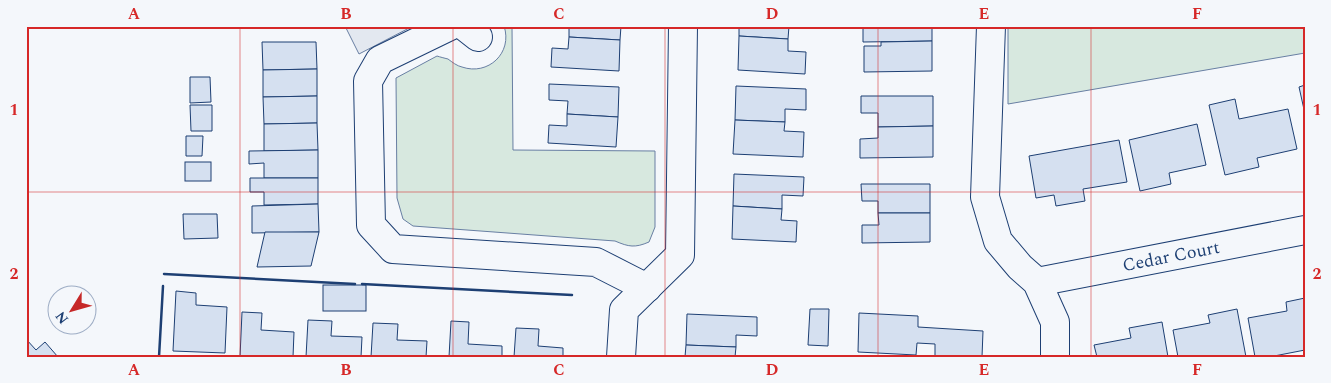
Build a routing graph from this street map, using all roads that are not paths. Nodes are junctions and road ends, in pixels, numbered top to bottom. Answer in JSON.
{"nodes":[{"id":1,"x":450,"y":26,"type":"edge"},
{"id":2,"x":683,"y":26,"type":"edge"},
{"id":3,"x":991,"y":26,"type":"edge"},
{"id":4,"x":1305,"y":230,"type":"edge"},
{"id":5,"x":1037,"y":282,"type":"junction"},
{"id":6,"x":646,"y":288,"type":"junction"},
{"id":7,"x":621,"y":357,"type":"edge"},
{"id":8,"x":1055,"y":357,"type":"edge"}],
"edges":[{"from":1,"to":6,"type":"street"},
{"from":2,"to":6,"type":"street"},
{"from":3,"to":5,"type":"street"},
{"from":4,"to":5,"type":"street","name":"Cedar Court"},
{"from":5,"to":8,"type":"street"},
{"from":6,"to":7,"type":"street"}]}
